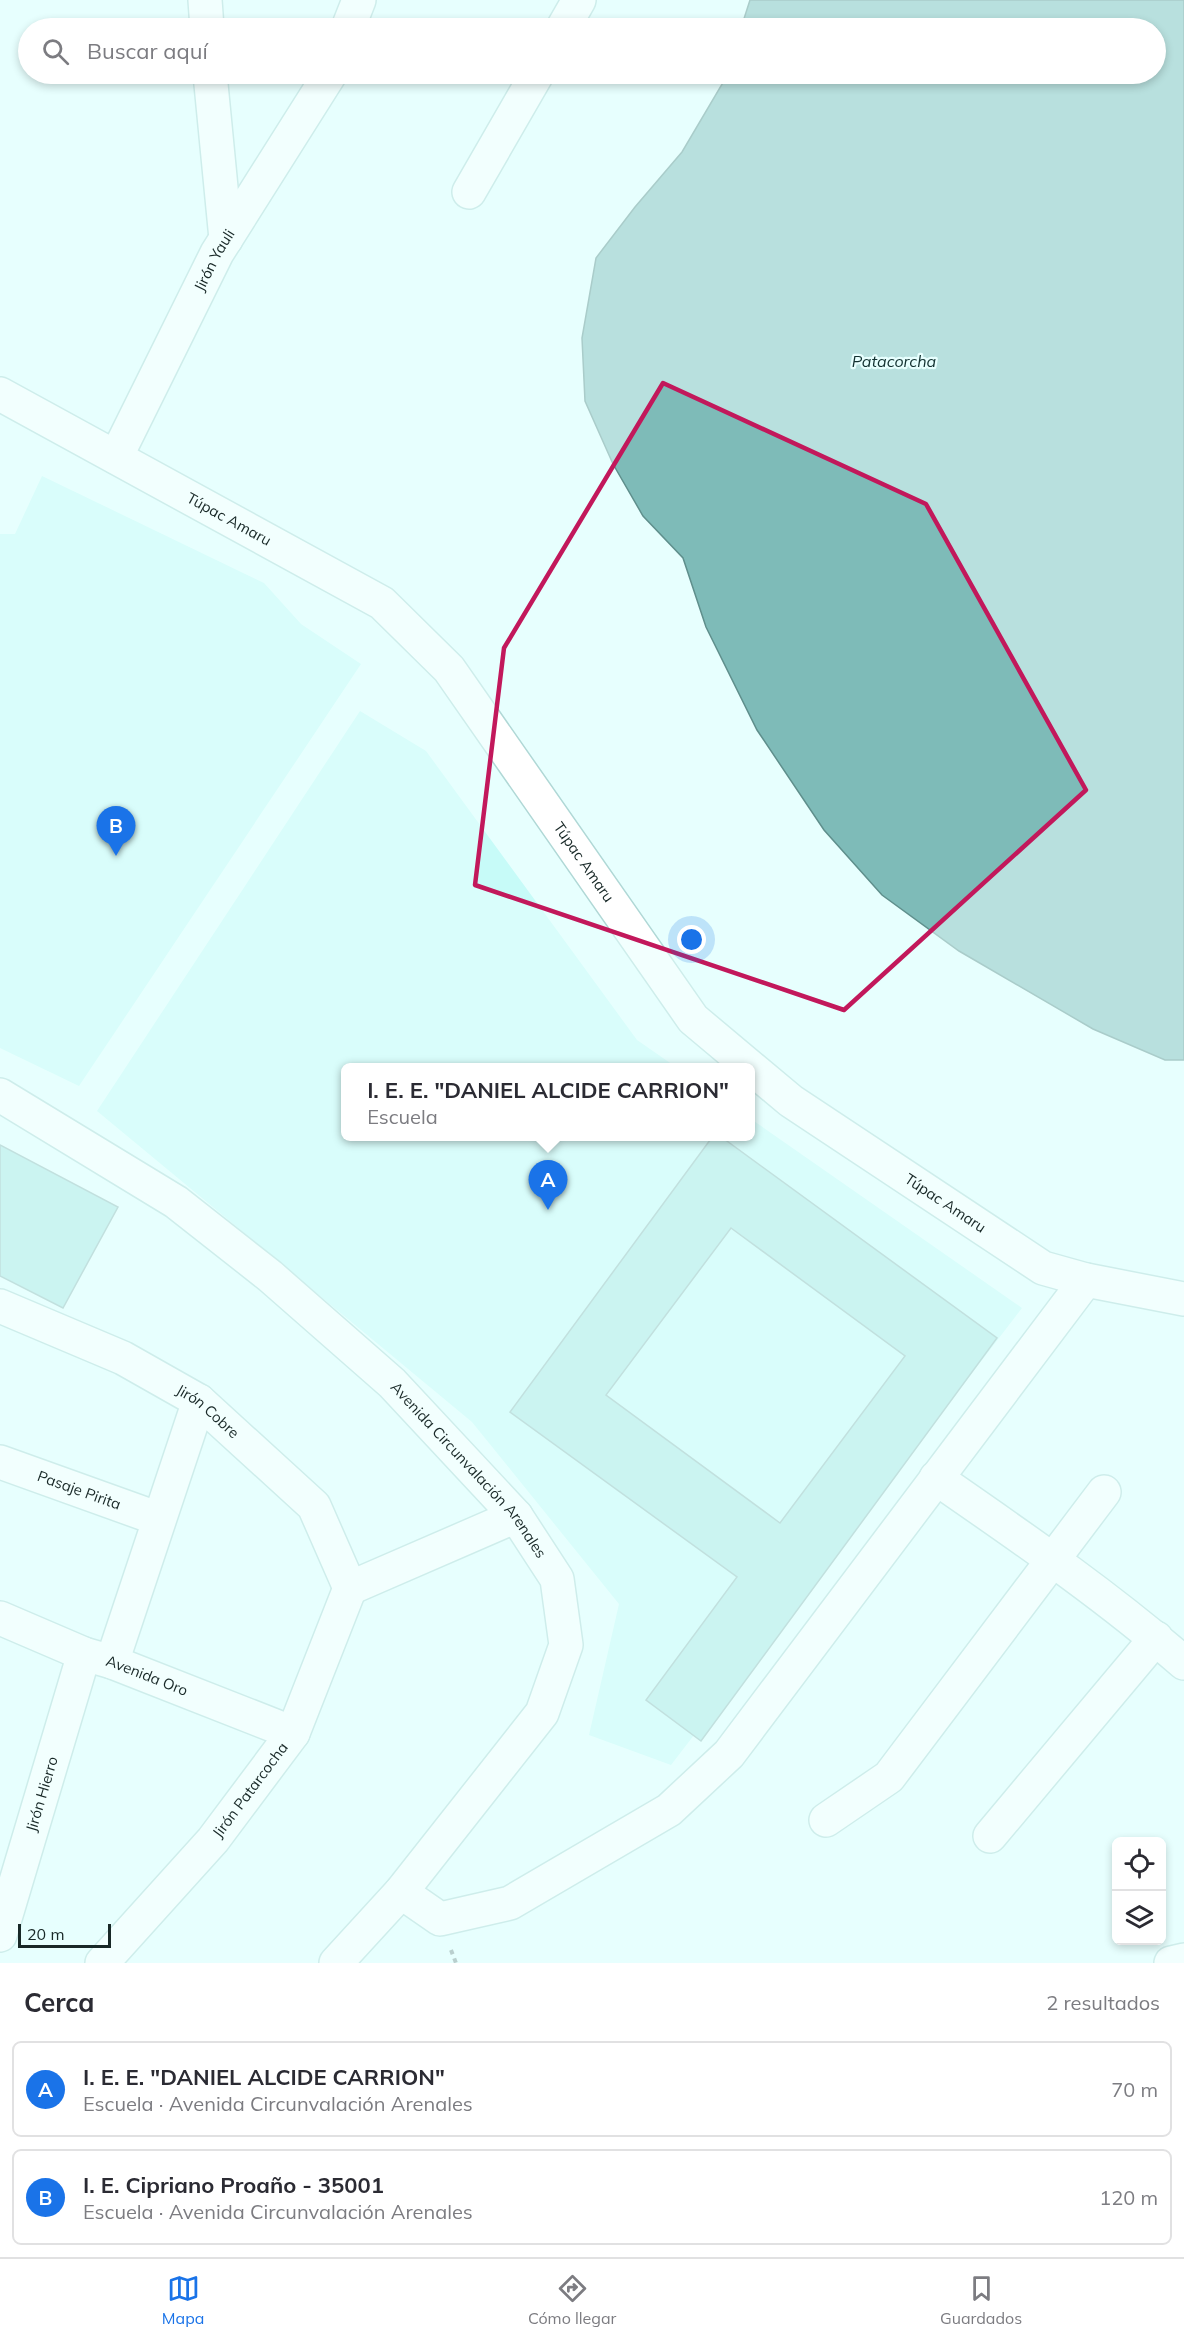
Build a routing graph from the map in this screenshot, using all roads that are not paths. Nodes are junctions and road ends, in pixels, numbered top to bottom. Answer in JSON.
{"nodes":[{"id":1,"x":205,"y":0,"type":"edge"},
{"id":2,"x":359,"y":0,"type":"edge"},
{"id":3,"x":579,"y":0,"type":"edge"},
{"id":4,"x":206,"y":18,"type":"edge"},
{"id":5,"x":352,"y":18,"type":"edge"},
{"id":6,"x":568,"y":18,"type":"edge"},
{"id":7,"x":211,"y":84,"type":"edge"},
{"id":8,"x":324,"y":84,"type":"edge"},
{"id":9,"x":531,"y":84,"type":"edge"},
{"id":10,"x":469,"y":192,"type":"dead end"},
{"id":11,"x":226,"y":239,"type":"junction"},
{"id":12,"x":0,"y":394,"type":"edge"},
{"id":13,"x":116,"y":457,"type":"junction"},
{"id":14,"x":746,"y":1063,"type":"edge"},
{"id":15,"x":755,"y":1071,"type":"edge"},
{"id":16,"x":0,"y":1095,"type":"edge"},
{"id":17,"x":1086,"y":1280,"type":"junction"},
{"id":18,"x":1184,"y":1299,"type":"edge"},
{"id":19,"x":0,"y":1306,"type":"edge"},
{"id":20,"x":200,"y":1401,"type":"junction"},
{"id":21,"x":0,"y":1462,"type":"edge"},
{"id":22,"x":936,"y":1478,"type":"junction"},
{"id":23,"x":1104,"y":1492,"type":"dead end"},
{"id":24,"x":516,"y":1516,"type":"junction"},
{"id":25,"x":159,"y":1519,"type":"junction"},
{"id":26,"x":1053,"y":1559,"type":"junction"},
{"id":27,"x":351,"y":1588,"type":"junction"},
{"id":28,"x":0,"y":1618,"type":"edge"},
{"id":29,"x":1156,"y":1638,"type":"junction"},
{"id":30,"x":98,"y":1658,"type":"junction"},
{"id":31,"x":1184,"y":1663,"type":"edge"},
{"id":32,"x":293,"y":1733,"type":"junction"},
{"id":33,"x":826,"y":1820,"type":"dead end"},
{"id":34,"x":990,"y":1836,"type":"dead end"},
{"id":35,"x":401,"y":1892,"type":"junction"},
{"id":36,"x":0,"y":1935,"type":"edge"},
{"id":37,"x":1184,"y":1960,"type":"edge"},
{"id":38,"x":102,"y":1963,"type":"edge"},
{"id":39,"x":336,"y":1963,"type":"edge"},
{"id":40,"x":1171,"y":1963,"type":"edge"}],
"edges":[{"from":1,"to":4,"type":"street"},
{"from":2,"to":5,"type":"street"},
{"from":3,"to":6,"type":"street"},
{"from":7,"to":11,"type":"street"},
{"from":8,"to":11,"type":"street","name":"Jirón Yauli"},
{"from":9,"to":10,"type":"street"},
{"from":11,"to":13,"type":"street","name":"Jirón Yauli"},
{"from":12,"to":13,"type":"street","name":"Túpac Amaru"},
{"from":13,"to":14,"type":"street","name":"Túpac Amaru"},
{"from":15,"to":17,"type":"street","name":"Túpac Amaru"},
{"from":16,"to":24,"type":"street","name":"Avenida Circunvalación Arenales"},
{"from":17,"to":18,"type":"street","name":"Túpac Amaru"},
{"from":17,"to":22,"type":"street"},
{"from":19,"to":20,"type":"street","name":"Jirón Cobre"},
{"from":20,"to":25,"type":"street","name":"Jirón Hierro"},
{"from":20,"to":27,"type":"street","name":"Jirón Cobre"},
{"from":21,"to":25,"type":"street","name":"Pasaje Pirita"},
{"from":22,"to":26,"type":"street"},
{"from":22,"to":35,"type":"street"},
{"from":23,"to":26,"type":"street"},
{"from":24,"to":27,"type":"street"},
{"from":24,"to":35,"type":"street","name":"Avenida Circunvalación Arenales"},
{"from":25,"to":30,"type":"street","name":"Jirón Hierro"},
{"from":26,"to":29,"type":"street"},
{"from":26,"to":33,"type":"street"},
{"from":27,"to":32,"type":"street","name":"Jirón Patarcocha"},
{"from":28,"to":30,"type":"street","name":"Avenida Oro"},
{"from":29,"to":31,"type":"street"},
{"from":29,"to":34,"type":"street"},
{"from":30,"to":32,"type":"street","name":"Avenida Oro"},
{"from":30,"to":36,"type":"street","name":"Jirón Hierro"},
{"from":32,"to":38,"type":"street","name":"Jirón Patarcocha"},
{"from":35,"to":39,"type":"street","name":"Avenida Circunvalación Arenales"},
{"from":37,"to":40,"type":"street"}]}
